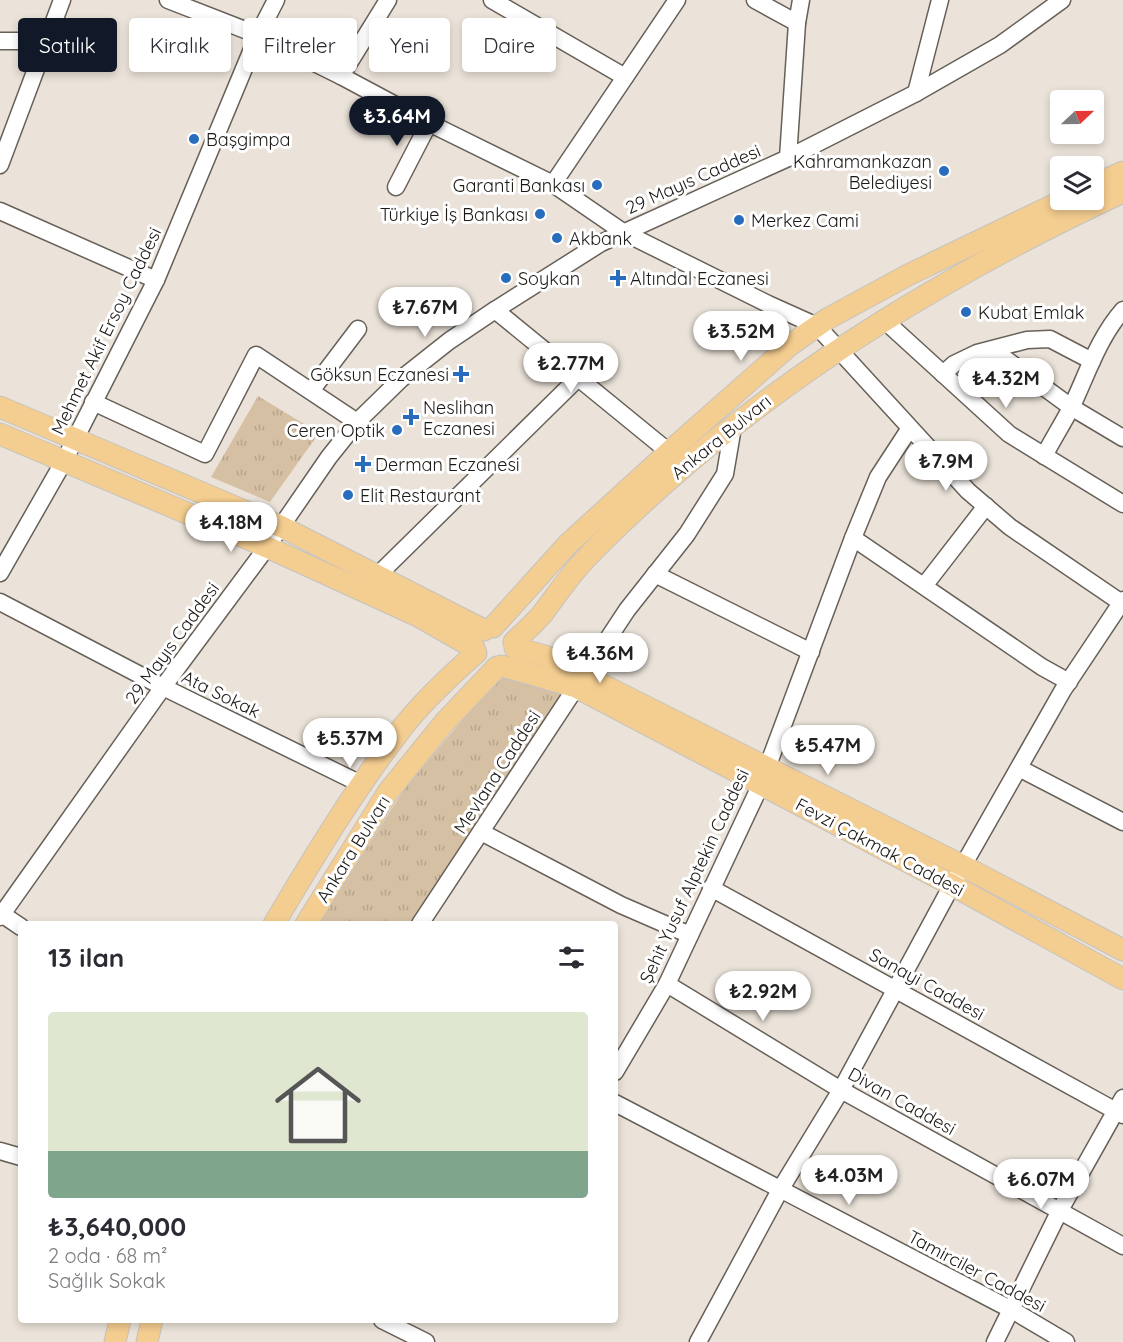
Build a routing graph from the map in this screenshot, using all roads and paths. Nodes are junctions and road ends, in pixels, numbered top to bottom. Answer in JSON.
{"nodes":[{"id":1,"x":62,"y":0,"type":"edge"},
{"id":2,"x":168,"y":0,"type":"edge"},
{"id":3,"x":276,"y":0,"type":"edge"},
{"id":4,"x":388,"y":0,"type":"edge"},
{"id":5,"x":492,"y":0,"type":"edge"},
{"id":6,"x":677,"y":0,"type":"edge"},
{"id":7,"x":755,"y":0,"type":"edge"},
{"id":8,"x":801,"y":0,"type":"edge"},
{"id":9,"x":940,"y":0,"type":"edge"},
{"id":10,"x":1051,"y":3,"type":"edge"},
{"id":11,"x":55,"y":18,"type":"edge"},
{"id":12,"x":267,"y":18,"type":"edge"},
{"id":13,"x":797,"y":23,"type":"junction"},
{"id":14,"x":243,"y":29,"type":"edge"},
{"id":15,"x":0,"y":41,"type":"edge"},
{"id":16,"x":18,"y":41,"type":"edge"},
{"id":17,"x":243,"y":71,"type":"edge"},
{"id":18,"x":35,"y":72,"type":"edge"},
{"id":19,"x":333,"y":72,"type":"edge"},
{"id":20,"x":341,"y":76,"type":"junction"},
{"id":21,"x":625,"y":77,"type":"junction"},
{"id":22,"x":916,"y":93,"type":"junction"},
{"id":23,"x":429,"y":123,"type":"junction"},
{"id":24,"x":788,"y":158,"type":"junction"},
{"id":25,"x":0,"y":165,"type":"edge"},
{"id":26,"x":1123,"y":172,"type":"edge"},
{"id":27,"x":1104,"y":181,"type":"edge"},
{"id":28,"x":554,"y":184,"type":"junction"},
{"id":29,"x":396,"y":187,"type":"dead end"},
{"id":30,"x":1123,"y":192,"type":"edge"},
{"id":31,"x":1050,"y":207,"type":"edge"},
{"id":32,"x":0,"y":211,"type":"edge"},
{"id":33,"x":623,"y":232,"type":"junction"},
{"id":34,"x":156,"y":280,"type":"junction"},
{"id":35,"x":495,"y":310,"type":"junction"},
{"id":36,"x":1123,"y":310,"type":"edge"},
{"id":37,"x":884,"y":320,"type":"junction"},
{"id":38,"x":817,"y":326,"type":"junction"},
{"id":39,"x":358,"y":328,"type":"dead end"},
{"id":40,"x":838,"y":349,"type":"junction"},
{"id":41,"x":993,"y":350,"type":"junction"},
{"id":42,"x":1092,"y":361,"type":"junction"},
{"id":43,"x":943,"y":374,"type":"junction"},
{"id":44,"x":578,"y":378,"type":"junction"},
{"id":45,"x":311,"y":391,"type":"junction"},
{"id":46,"x":93,"y":402,"type":"junction"},
{"id":47,"x":1071,"y":406,"type":"junction"},
{"id":48,"x":0,"y":407,"type":"edge"},
{"id":49,"x":357,"y":422,"type":"junction"},
{"id":50,"x":732,"y":427,"type":"junction"},
{"id":51,"x":910,"y":428,"type":"junction"},
{"id":52,"x":0,"y":434,"type":"edge"},
{"id":53,"x":75,"y":438,"type":"junction"},
{"id":54,"x":1123,"y":438,"type":"edge"},
{"id":55,"x":669,"y":452,"type":"junction"},
{"id":56,"x":1044,"y":456,"type":"junction"},
{"id":57,"x":64,"y":461,"type":"junction"},
{"id":58,"x":1123,"y":504,"type":"edge"},
{"id":59,"x":986,"y":506,"type":"junction"},
{"id":60,"x":282,"y":527,"type":"junction"},
{"id":61,"x":853,"y":538,"type":"junction"},
{"id":62,"x":267,"y":547,"type":"junction"},
{"id":63,"x":0,"y":573,"type":"edge"},
{"id":64,"x":655,"y":574,"type":"junction"},
{"id":65,"x":378,"y":575,"type":"junction"},
{"id":66,"x":924,"y":586,"type":"junction"},
{"id":67,"x":0,"y":602,"type":"edge"},
{"id":68,"x":1122,"y":602,"type":"edge"},
{"id":69,"x":482,"y":639,"type":"junction"},
{"id":70,"x":514,"y":645,"type":"junction"},
{"id":71,"x":811,"y":652,"type":"junction"},
{"id":72,"x":499,"y":666,"type":"junction"},
{"id":73,"x":580,"y":681,"type":"junction"},
{"id":74,"x":1069,"y":682,"type":"junction"},
{"id":75,"x":163,"y":687,"type":"junction"},
{"id":76,"x":1019,"y":768,"type":"junction"},
{"id":77,"x":764,"y":776,"type":"junction"},
{"id":78,"x":363,"y":785,"type":"junction"},
{"id":79,"x":1123,"y":822,"type":"edge"},
{"id":80,"x":481,"y":832,"type":"junction"},
{"id":81,"x":963,"y":866,"type":"junction"},
{"id":82,"x":952,"y":885,"type":"junction"},
{"id":83,"x":711,"y":888,"type":"junction"},
{"id":84,"x":1,"y":914,"type":"edge"},
{"id":85,"x":276,"y":921,"type":"edge"},
{"id":86,"x":308,"y":921,"type":"edge"},
{"id":87,"x":422,"y":921,"type":"edge"},
{"id":88,"x":18,"y":925,"type":"edge"},
{"id":89,"x":690,"y":935,"type":"junction"},
{"id":90,"x":1123,"y":950,"type":"edge"},
{"id":91,"x":1123,"y":979,"type":"edge"},
{"id":92,"x":667,"y":984,"type":"junction"},
{"id":93,"x":896,"y":989,"type":"junction"},
{"id":94,"x":618,"y":1067,"type":"edge"},
{"id":95,"x":841,"y":1090,"type":"junction"},
{"id":96,"x":618,"y":1105,"type":"edge"},
{"id":97,"x":1121,"y":1108,"type":"edge"},
{"id":98,"x":0,"y":1151,"type":"edge"},
{"id":99,"x":18,"y":1156,"type":"edge"},
{"id":100,"x":780,"y":1190,"type":"junction"},
{"id":101,"x":1060,"y":1210,"type":"junction"},
{"id":102,"x":1123,"y":1246,"type":"edge"},
{"id":103,"x":1012,"y":1310,"type":"junction"},
{"id":104,"x":119,"y":1323,"type":"edge"},
{"id":105,"x":151,"y":1323,"type":"edge"},
{"id":106,"x":388,"y":1323,"type":"edge"},
{"id":107,"x":116,"y":1342,"type":"edge"},
{"id":108,"x":147,"y":1342,"type":"edge"},
{"id":109,"x":426,"y":1342,"type":"edge"},
{"id":110,"x":698,"y":1342,"type":"edge"},
{"id":111,"x":995,"y":1342,"type":"edge"},
{"id":112,"x":1066,"y":1342,"type":"edge"}],
"edges":[{"from":1,"to":11,"type":"street"},
{"from":2,"to":14,"type":"street"},
{"from":3,"to":12,"type":"street","name":"Mehmet Akif Ersoy Caddesi"},
{"from":4,"to":20,"type":"street"},
{"from":5,"to":21,"type":"street"},
{"from":6,"to":21,"type":"street"},
{"from":7,"to":13,"type":"street"},
{"from":8,"to":13,"type":"street"},
{"from":9,"to":22,"type":"street"},
{"from":10,"to":22,"type":"street","name":"29 Mayıs Caddesi"},
{"from":13,"to":24,"type":"street"},
{"from":15,"to":16,"type":"street"},
{"from":17,"to":34,"type":"street","name":"Mehmet Akif Ersoy Caddesi"},
{"from":18,"to":25,"type":"street"},
{"from":19,"to":20,"type":"street"},
{"from":20,"to":23,"type":"street"},
{"from":21,"to":28,"type":"street"},
{"from":22,"to":24,"type":"street","name":"29 Mayıs Caddesi"},
{"from":23,"to":28,"type":"street"},
{"from":23,"to":29,"type":"street"},
{"from":24,"to":33,"type":"street","name":"29 Mayıs Caddesi"},
{"from":26,"to":27,"type":"main road"},
{"from":28,"to":33,"type":"street"},
{"from":30,"to":37,"type":"main road","name":"Ankara Bulvarı"},
{"from":31,"to":38,"type":"main road","name":"Ankara Bulvarı"},
{"from":32,"to":34,"type":"street"},
{"from":33,"to":35,"type":"street","name":"29 Mayıs Caddesi"},
{"from":33,"to":38,"type":"street"},
{"from":34,"to":46,"type":"street","name":"Mehmet Akif Ersoy Caddesi"},
{"from":35,"to":44,"type":"street"},
{"from":35,"to":49,"type":"street","name":"29 Mayıs Caddesi"},
{"from":36,"to":42,"type":"street"},
{"from":37,"to":40,"type":"main road","name":"Ankara Bulvarı"},
{"from":37,"to":43,"type":"street"},
{"from":38,"to":40,"type":"street"},
{"from":38,"to":55,"type":"main road","name":"Ankara Bulvarı"},
{"from":39,"to":45,"type":"street"},
{"from":40,"to":50,"type":"main road","name":"Ankara Bulvarı"},
{"from":40,"to":51,"type":"street"},
{"from":41,"to":42,"type":"street"},
{"from":41,"to":43,"type":"street"},
{"from":41,"to":47,"type":"street"},
{"from":42,"to":47,"type":"street"},
{"from":43,"to":56,"type":"street"},
{"from":44,"to":55,"type":"street"},
{"from":44,"to":65,"type":"street"},
{"from":45,"to":46,"type":"street"},
{"from":45,"to":49,"type":"street"},
{"from":46,"to":53,"type":"street","name":"Mehmet Akif Ersoy Caddesi"},
{"from":47,"to":54,"type":"street"},
{"from":47,"to":56,"type":"street"},
{"from":48,"to":53,"type":"main road"},
{"from":49,"to":60,"type":"street","name":"29 Mayıs Caddesi"},
{"from":50,"to":64,"type":"street","name":"Mevlana Caddesi"},
{"from":50,"to":70,"type":"main road","name":"Ankara Bulvarı"},
{"from":51,"to":59,"type":"street"},
{"from":51,"to":61,"type":"street","name":"Şehit Yusuf Alptekin Caddesi"},
{"from":52,"to":57,"type":"main road"},
{"from":53,"to":57,"type":"street","name":"Mehmet Akif Ersoy Caddesi"},
{"from":53,"to":60,"type":"main road"},
{"from":55,"to":69,"type":"main road","name":"Ankara Bulvarı"},
{"from":56,"to":58,"type":"street"},
{"from":57,"to":62,"type":"main road"},
{"from":57,"to":63,"type":"street","name":"Mehmet Akif Ersoy Caddesi"},
{"from":59,"to":66,"type":"street"},
{"from":59,"to":68,"type":"street"},
{"from":60,"to":62,"type":"street","name":"29 Mayıs Caddesi"},
{"from":60,"to":65,"type":"main road"},
{"from":61,"to":66,"type":"street"},
{"from":61,"to":71,"type":"street","name":"Şehit Yusuf Alptekin Caddesi"},
{"from":62,"to":69,"type":"main road"},
{"from":62,"to":75,"type":"street","name":"29 Mayıs Caddesi"},
{"from":64,"to":71,"type":"street"},
{"from":64,"to":73,"type":"street","name":"Mevlana Caddesi"},
{"from":65,"to":69,"type":"main road"},
{"from":66,"to":74,"type":"street"},
{"from":67,"to":75,"type":"street","name":"Ata Sokak"},
{"from":68,"to":74,"type":"street"},
{"from":69,"to":70,"type":"main road"},
{"from":69,"to":72,"type":"main road"},
{"from":69,"to":78,"type":"main road","name":"Ankara Bulvarı"},
{"from":70,"to":72,"type":"main road"},
{"from":70,"to":73,"type":"main road","name":"Fevzi Çakmak Caddesi"},
{"from":71,"to":77,"type":"street","name":"Şehit Yusuf Alptekin Caddesi"},
{"from":72,"to":73,"type":"main road","name":"Fevzi Çakmak Caddesi"},
{"from":72,"to":86,"type":"main road","name":"Ankara Bulvarı"},
{"from":73,"to":77,"type":"main road","name":"Fevzi Çakmak Caddesi"},
{"from":73,"to":80,"type":"street","name":"Mevlana Caddesi"},
{"from":74,"to":76,"type":"street"},
{"from":75,"to":78,"type":"street","name":"Ata Sokak"},
{"from":75,"to":84,"type":"street","name":"29 Mayıs Caddesi"},
{"from":76,"to":79,"type":"street"},
{"from":76,"to":81,"type":"street"},
{"from":77,"to":81,"type":"main road","name":"Fevzi Çakmak Caddesi"},
{"from":77,"to":82,"type":"main road","name":"Fevzi Çakmak Caddesi"},
{"from":77,"to":83,"type":"street","name":"Şehit Yusuf Alptekin Caddesi"},
{"from":78,"to":85,"type":"main road","name":"Ankara Bulvarı"},
{"from":80,"to":87,"type":"street","name":"Mevlana Caddesi"},
{"from":80,"to":89,"type":"street"},
{"from":81,"to":82,"type":"street"},
{"from":81,"to":90,"type":"main road","name":"Fevzi Çakmak Caddesi"},
{"from":82,"to":91,"type":"main road","name":"Fevzi Çakmak Caddesi"},
{"from":82,"to":93,"type":"street"},
{"from":83,"to":89,"type":"street","name":"Şehit Yusuf Alptekin Caddesi"},
{"from":83,"to":93,"type":"street","name":"Sanayi Caddesi"},
{"from":84,"to":88,"type":"street"},
{"from":89,"to":92,"type":"street","name":"Şehit Yusuf Alptekin Caddesi"},
{"from":92,"to":94,"type":"street","name":"Şehit Yusuf Alptekin Caddesi"},
{"from":92,"to":95,"type":"street","name":"Divan Caddesi"},
{"from":93,"to":95,"type":"street"},
{"from":93,"to":97,"type":"street","name":"Sanayi Caddesi"},
{"from":95,"to":100,"type":"street"},
{"from":95,"to":101,"type":"street","name":"Divan Caddesi"},
{"from":96,"to":100,"type":"street","name":"Tamirciler Caddesi"},
{"from":97,"to":101,"type":"street"},
{"from":98,"to":99,"type":"street"},
{"from":100,"to":103,"type":"street","name":"Tamirciler Caddesi"},
{"from":100,"to":110,"type":"street"},
{"from":101,"to":102,"type":"street","name":"Divan Caddesi"},
{"from":101,"to":103,"type":"street"},
{"from":103,"to":111,"type":"street"},
{"from":103,"to":112,"type":"street","name":"Tamirciler Caddesi"},
{"from":104,"to":107,"type":"main road"},
{"from":105,"to":108,"type":"main road"},
{"from":106,"to":109,"type":"street"}]}
